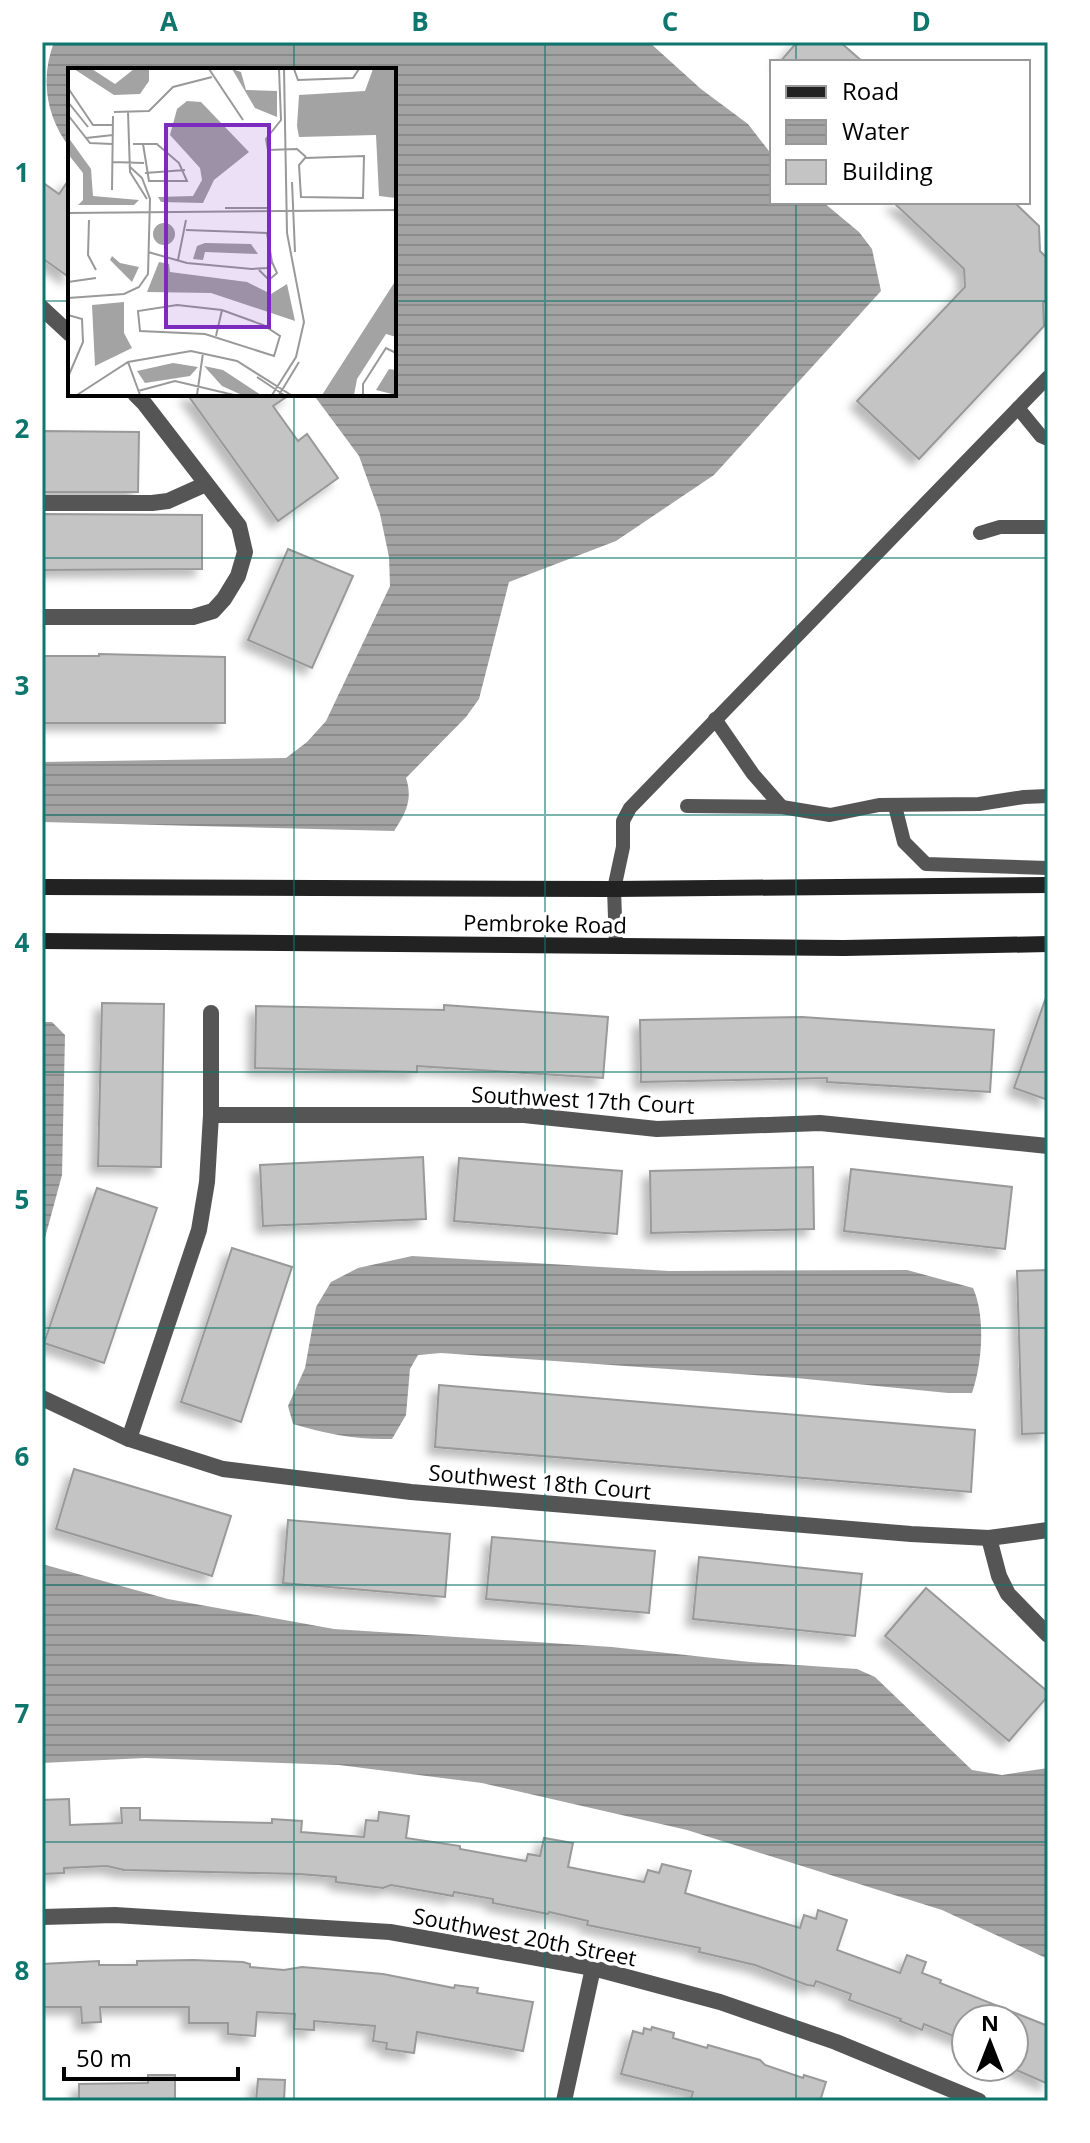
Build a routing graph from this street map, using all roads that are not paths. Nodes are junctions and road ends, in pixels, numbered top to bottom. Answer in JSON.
{"nodes":[{"id":1,"x":42,"y":308,"type":"edge"},
{"id":2,"x":68,"y":332,"type":"edge"},
{"id":3,"x":1048,"y":377,"type":"edge"},
{"id":4,"x":137,"y":396,"type":"edge"},
{"id":5,"x":1018,"y":408,"type":"junction"},
{"id":6,"x":1048,"y":439,"type":"edge"},
{"id":7,"x":206,"y":484,"type":"junction"},
{"id":8,"x":42,"y":503,"type":"edge"},
{"id":9,"x":1048,"y":527,"type":"edge"},
{"id":10,"x":980,"y":533,"type":"dead end"},
{"id":11,"x":42,"y":617,"type":"edge"},
{"id":12,"x":715,"y":719,"type":"junction"},
{"id":13,"x":1048,"y":796,"type":"edge"},
{"id":14,"x":687,"y":806,"type":"dead end"},
{"id":15,"x":895,"y":806,"type":"junction"},
{"id":16,"x":782,"y":807,"type":"junction"},
{"id":17,"x":1048,"y":868,"type":"edge"},
{"id":18,"x":1048,"y":885,"type":"edge"},
{"id":19,"x":42,"y":887,"type":"edge"},
{"id":20,"x":614,"y":889,"type":"junction"},
{"id":21,"x":42,"y":941,"type":"edge"},
{"id":22,"x":1048,"y":944,"type":"edge"},
{"id":23,"x":616,"y":946,"type":"junction"},
{"id":24,"x":211,"y":1013,"type":"dead end"},
{"id":25,"x":211,"y":1115,"type":"junction"},
{"id":26,"x":1048,"y":1146,"type":"edge"},
{"id":27,"x":42,"y":1398,"type":"edge"},
{"id":28,"x":129,"y":1439,"type":"junction"},
{"id":29,"x":1048,"y":1530,"type":"edge"},
{"id":30,"x":989,"y":1538,"type":"junction"},
{"id":31,"x":1048,"y":1635,"type":"edge"},
{"id":32,"x":42,"y":1917,"type":"edge"},
{"id":33,"x":593,"y":1968,"type":"junction"},
{"id":34,"x":564,"y":2101,"type":"edge"},
{"id":35,"x":979,"y":2101,"type":"edge"}],
"edges":[{"from":1,"to":2,"type":"street"},
{"from":3,"to":5,"type":"lane"},
{"from":4,"to":7,"type":"street"},
{"from":5,"to":6,"type":"lane"},
{"from":5,"to":12,"type":"lane"},
{"from":7,"to":8,"type":"street"},
{"from":7,"to":11,"type":"street"},
{"from":9,"to":10,"type":"lane"},
{"from":12,"to":16,"type":"lane"},
{"from":12,"to":20,"type":"lane"},
{"from":13,"to":15,"type":"lane"},
{"from":14,"to":16,"type":"lane"},
{"from":15,"to":16,"type":"lane"},
{"from":15,"to":17,"type":"lane"},
{"from":18,"to":20,"type":"main road","name":"Pembroke Road"},
{"from":19,"to":20,"type":"main road","name":"Pembroke Road"},
{"from":20,"to":23,"type":"lane"},
{"from":21,"to":23,"type":"main road","name":"Pembroke Road"},
{"from":22,"to":23,"type":"main road","name":"Pembroke Road"},
{"from":24,"to":25,"type":"street"},
{"from":25,"to":26,"type":"street","name":"Southwest 17th Court"},
{"from":25,"to":28,"type":"street"},
{"from":27,"to":28,"type":"street","name":"Southwest 18th Court"},
{"from":28,"to":30,"type":"street","name":"Southwest 18th Court"},
{"from":29,"to":30,"type":"street","name":"Southwest 18th Court"},
{"from":30,"to":31,"type":"street"},
{"from":32,"to":33,"type":"street","name":"Southwest 20th Street"},
{"from":33,"to":34,"type":"street"},
{"from":33,"to":35,"type":"street","name":"Southwest 20th Street"}]}
